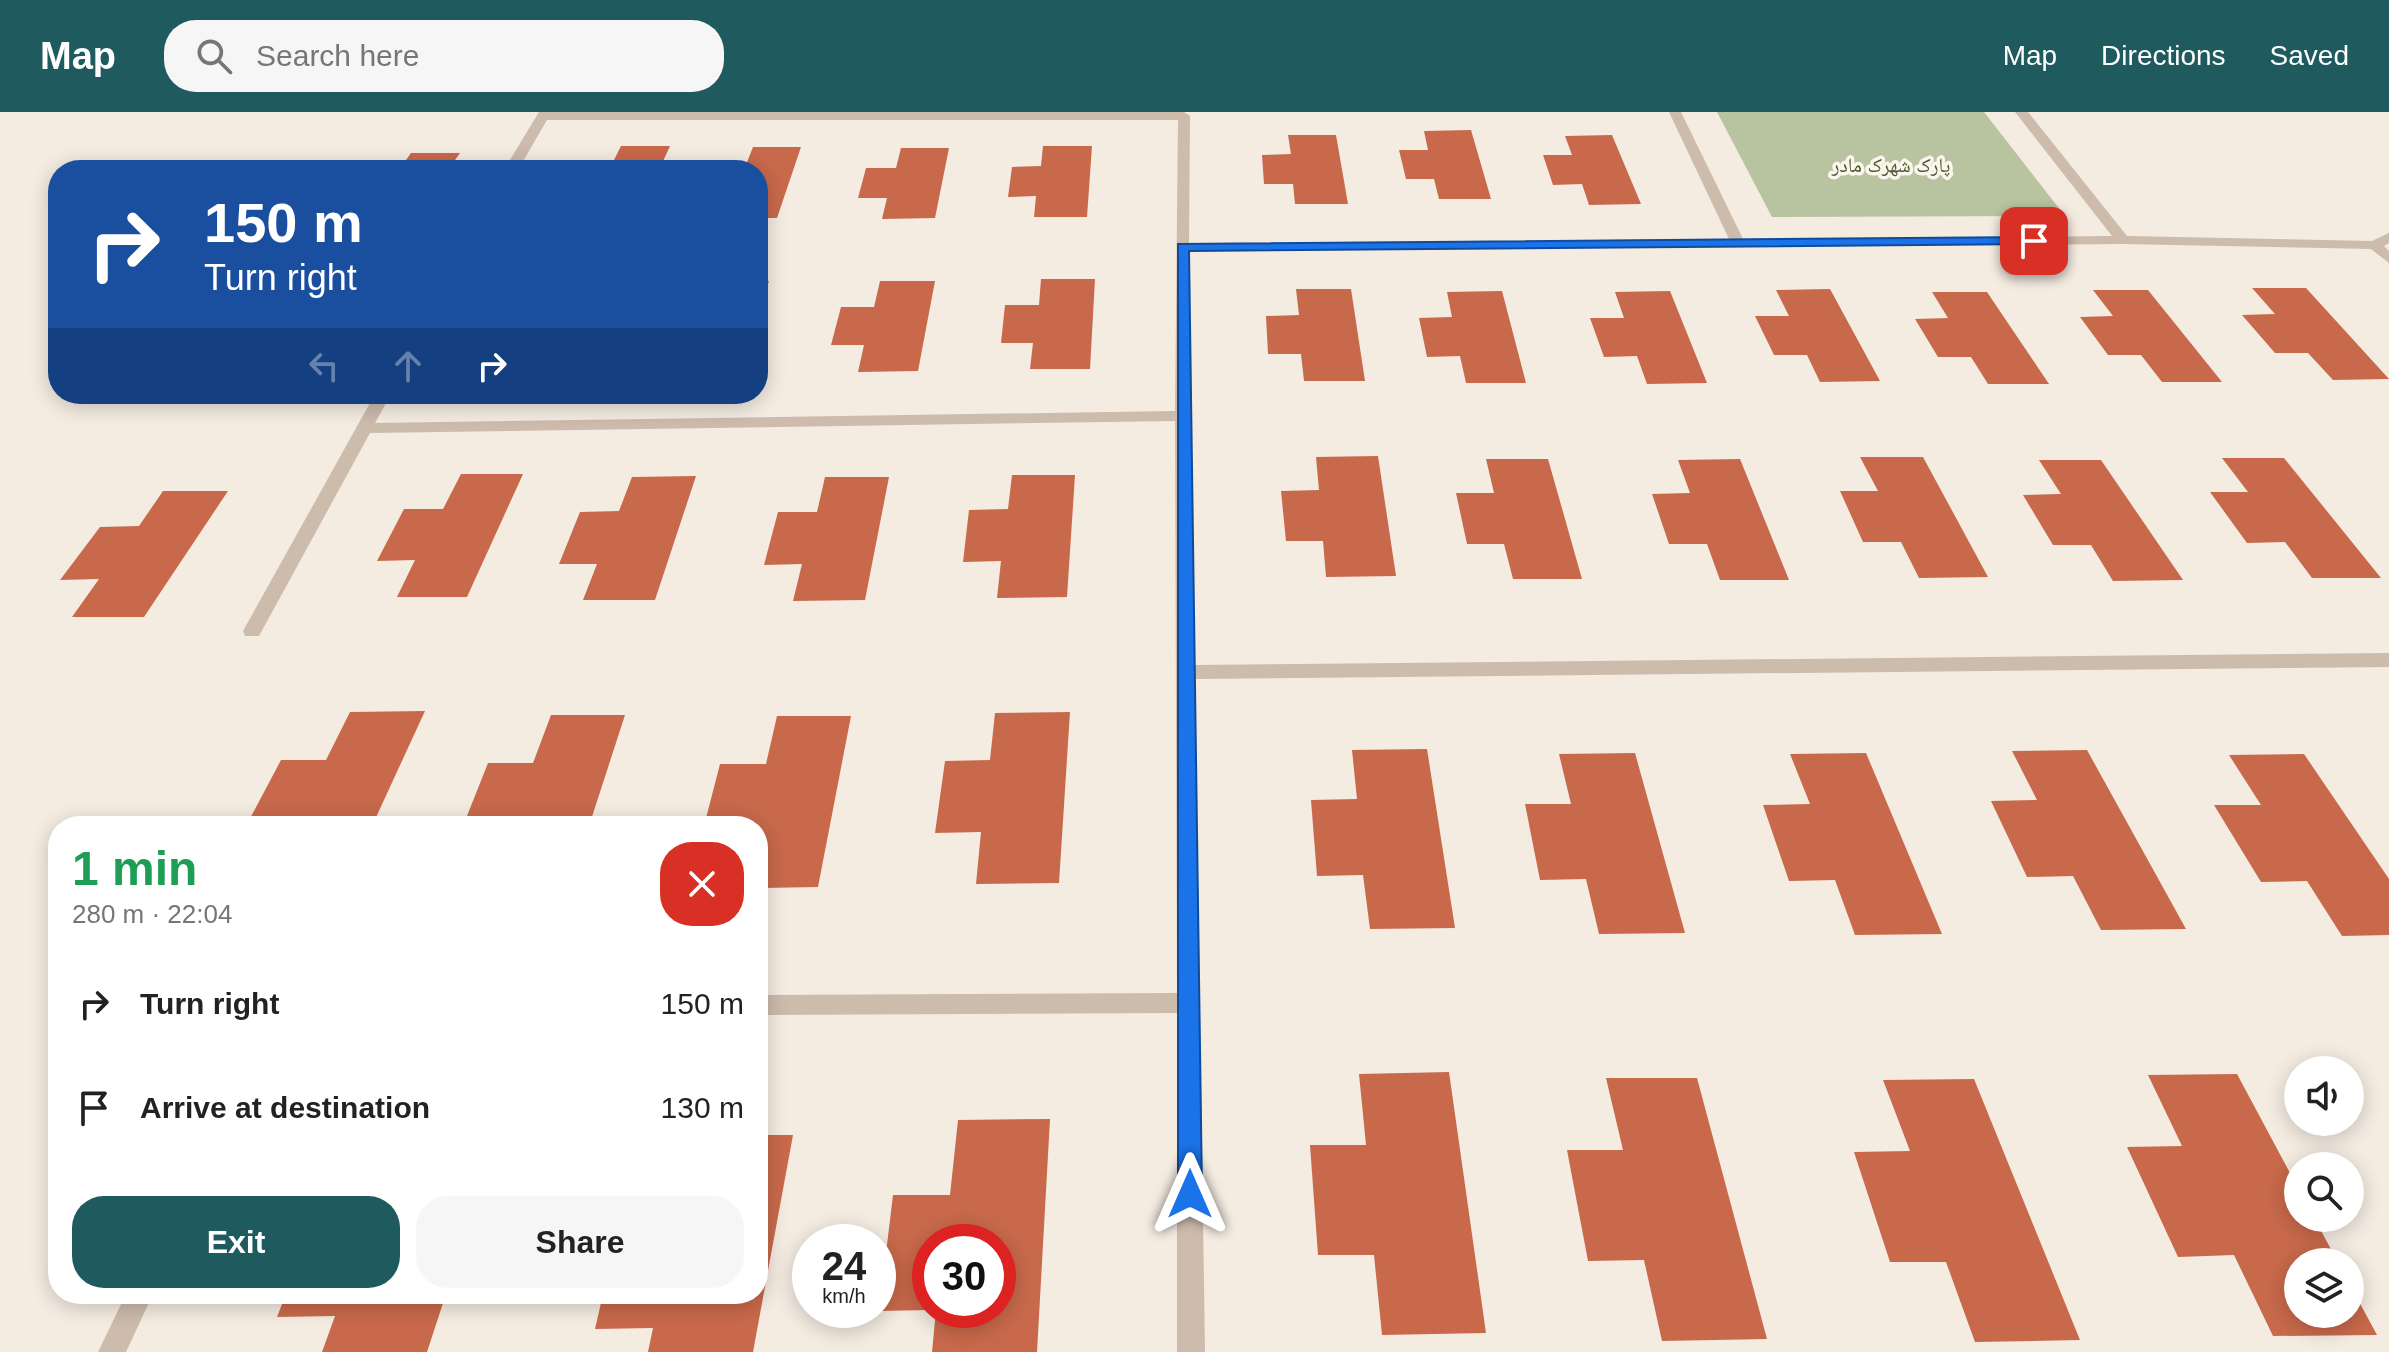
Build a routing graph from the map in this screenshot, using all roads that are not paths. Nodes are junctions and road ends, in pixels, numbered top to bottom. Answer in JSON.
{"nodes":[{"id":1,"x":1675,"y":112,"type":"edge"},
{"id":2,"x":2021,"y":112,"type":"edge"},
{"id":3,"x":543,"y":114,"type":"edge"},
{"id":4,"x":517,"y":160,"type":"edge"},
{"id":5,"x":2123,"y":240,"type":"junction"},
{"id":6,"x":2382,"y":241,"type":"edge"},
{"id":7,"x":1738,"y":243,"type":"junction"},
{"id":8,"x":1182,"y":247,"type":"junction"},
{"id":9,"x":2389,"y":259,"type":"edge"},
{"id":10,"x":377,"y":404,"type":"edge"},
{"id":11,"x":1184,"y":416,"type":"junction"},
{"id":12,"x":364,"y":428,"type":"junction"},
{"id":13,"x":252,"y":631,"type":"dead end"},
{"id":14,"x":2389,"y":660,"type":"edge"},
{"id":15,"x":1185,"y":672,"type":"junction"},
{"id":16,"x":1189,"y":1003,"type":"junction"},
{"id":17,"x":768,"y":1005,"type":"edge"},
{"id":18,"x":135,"y":1304,"type":"edge"},
{"id":19,"x":112,"y":1352,"type":"edge"},
{"id":20,"x":1191,"y":1352,"type":"edge"}],
"edges":[{"from":1,"to":7,"type":"street"},
{"from":2,"to":5,"type":"street"},
{"from":3,"to":4,"type":"street"},
{"from":3,"to":8,"type":"street"},
{"from":5,"to":6,"type":"street"},
{"from":5,"to":7,"type":"street"},
{"from":6,"to":9,"type":"street"},
{"from":7,"to":8,"type":"street"},
{"from":8,"to":11,"type":"street"},
{"from":10,"to":12,"type":"street"},
{"from":11,"to":12,"type":"street"},
{"from":11,"to":15,"type":"street"},
{"from":12,"to":13,"type":"street"},
{"from":14,"to":15,"type":"street"},
{"from":15,"to":16,"type":"street"},
{"from":16,"to":17,"type":"street"},
{"from":16,"to":20,"type":"street"},
{"from":18,"to":19,"type":"street"}]}
